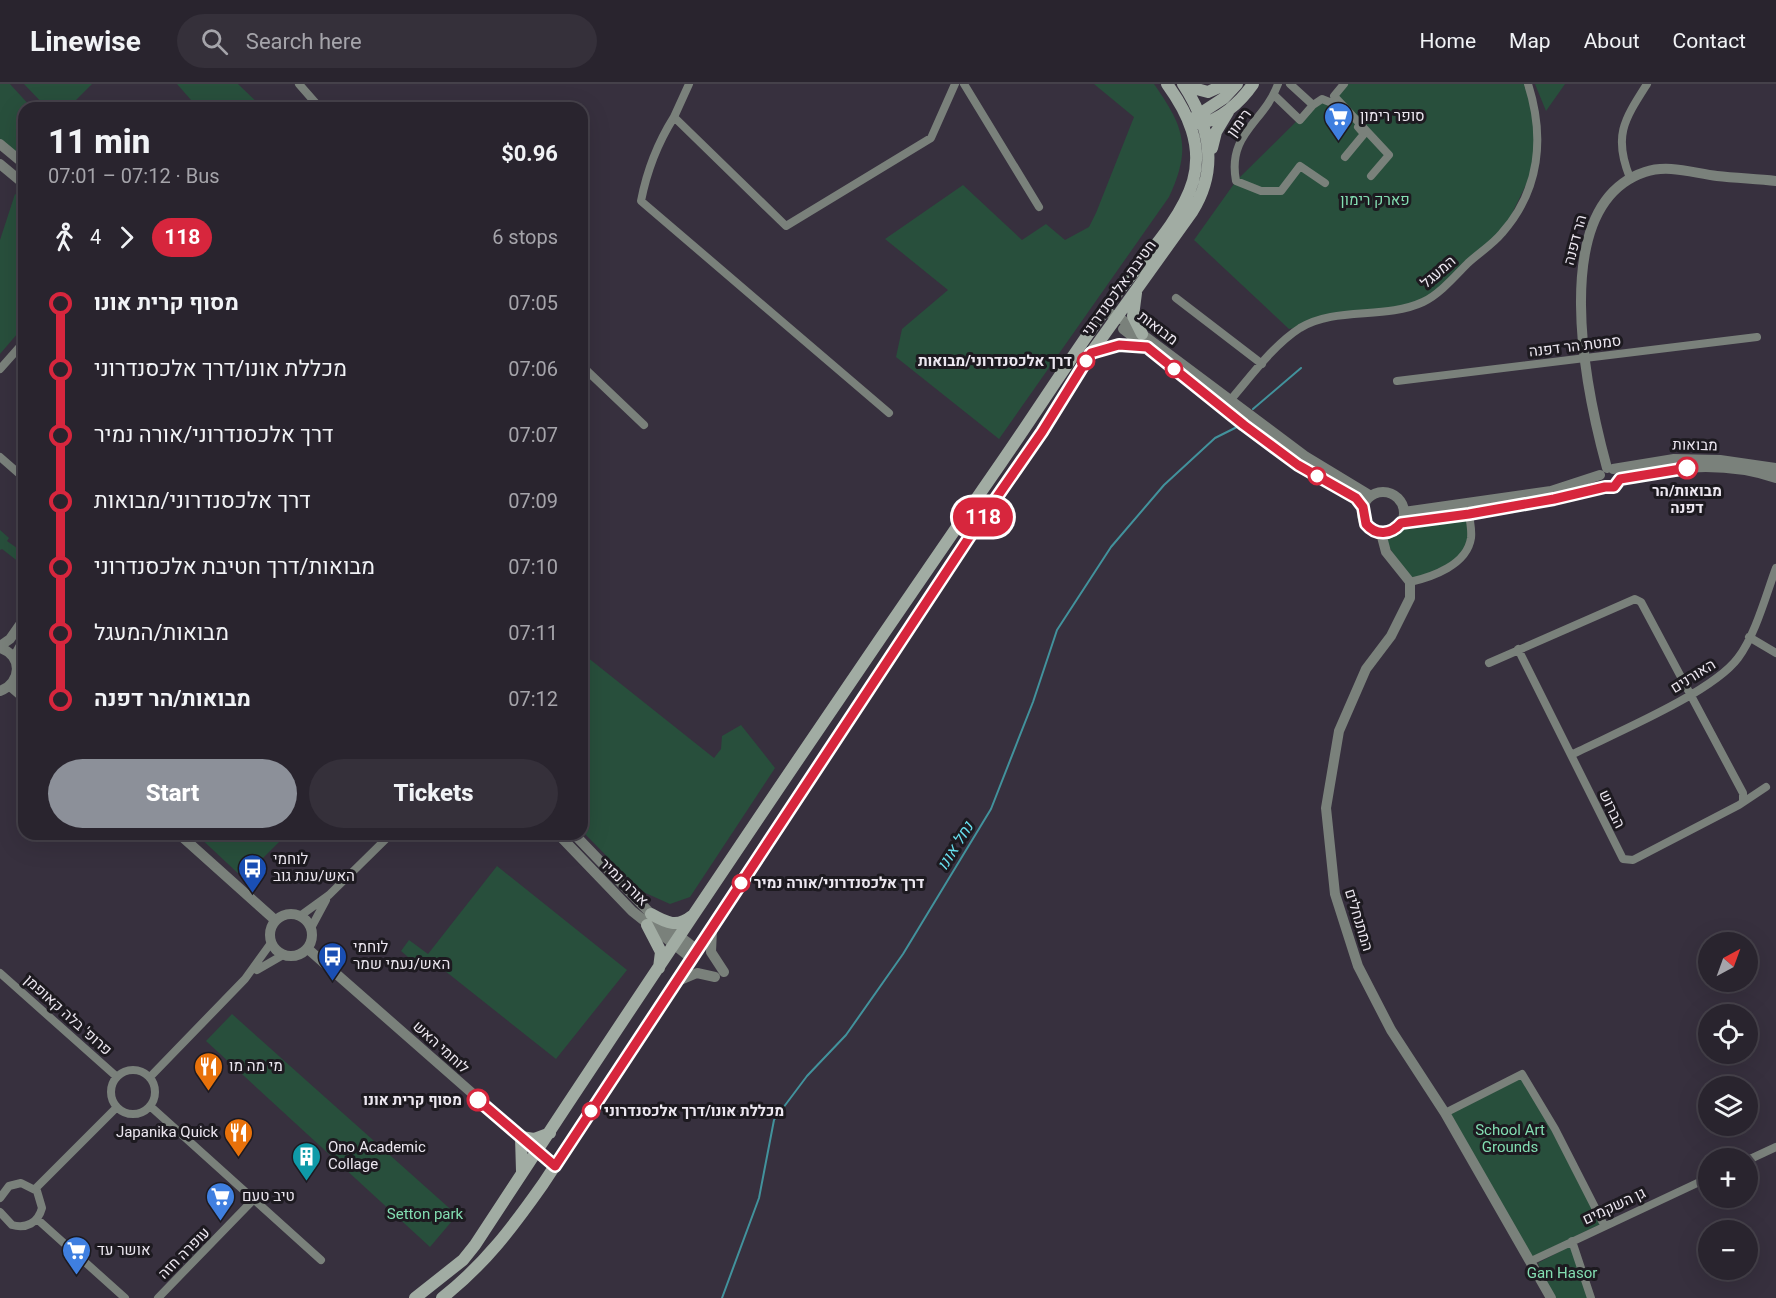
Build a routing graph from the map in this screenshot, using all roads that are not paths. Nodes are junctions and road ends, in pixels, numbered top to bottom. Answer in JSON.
{"nodes":[{"id":1,"x":298,"y":84,"type":"edge"},
{"id":2,"x":689,"y":84,"type":"edge"},
{"id":3,"x":956,"y":84,"type":"edge"},
{"id":4,"x":964,"y":84,"type":"edge"},
{"id":5,"x":1167,"y":84,"type":"edge"},
{"id":6,"x":1226,"y":84,"type":"edge"},
{"id":7,"x":1237,"y":84,"type":"edge"},
{"id":8,"x":1253,"y":84,"type":"edge"},
{"id":9,"x":1278,"y":84,"type":"edge"},
{"id":10,"x":1290,"y":84,"type":"edge"},
{"id":11,"x":1344,"y":84,"type":"edge"},
{"id":12,"x":1528,"y":84,"type":"edge"},
{"id":13,"x":1647,"y":84,"type":"edge"},
{"id":14,"x":1184,"y":85,"type":"edge"},
{"id":15,"x":1274,"y":95,"type":"junction"},
{"id":16,"x":314,"y":102,"type":"edge"},
{"id":17,"x":1313,"y":105,"type":"junction"},
{"id":18,"x":1233,"y":106,"type":"junction"},
{"id":19,"x":674,"y":117,"type":"junction"},
{"id":20,"x":1202,"y":118,"type":"junction"},
{"id":21,"x":1190,"y":123,"type":"junction"},
{"id":22,"x":0,"y":144,"type":"edge"},
{"id":23,"x":1345,"y":157,"type":"dead end"},
{"id":24,"x":1209,"y":158,"type":"junction"},
{"id":25,"x":18,"y":159,"type":"edge"},
{"id":26,"x":0,"y":164,"type":"edge"},
{"id":27,"x":1371,"y":176,"type":"dead end"},
{"id":28,"x":1630,"y":178,"type":"junction"},
{"id":29,"x":18,"y":179,"type":"edge"},
{"id":30,"x":1776,"y":181,"type":"edge"},
{"id":31,"x":1324,"y":183,"type":"dead end"},
{"id":32,"x":1039,"y":207,"type":"dead end"},
{"id":33,"x":1137,"y":290,"type":"junction"},
{"id":34,"x":1176,"y":298,"type":"dead end"},
{"id":35,"x":1104,"y":312,"type":"junction"},
{"id":36,"x":1116,"y":319,"type":"junction"},
{"id":37,"x":1142,"y":334,"type":"junction"},
{"id":38,"x":1757,"y":337,"type":"dead end"},
{"id":39,"x":1147,"y":347,"type":"junction"},
{"id":40,"x":18,"y":349,"type":"edge"},
{"id":41,"x":1091,"y":353,"type":"junction"},
{"id":42,"x":1586,"y":358,"type":"junction"},
{"id":43,"x":1262,"y":364,"type":"junction"},
{"id":44,"x":0,"y":369,"type":"edge"},
{"id":45,"x":588,"y":372,"type":"edge"},
{"id":46,"x":1397,"y":381,"type":"dead end"},
{"id":47,"x":1226,"y":405,"type":"junction"},
{"id":48,"x":889,"y":413,"type":"dead end"},
{"id":49,"x":644,"y":425,"type":"dead end"},
{"id":50,"x":0,"y":457,"type":"edge"},
{"id":51,"x":1776,"y":468,"type":"edge"},
{"id":52,"x":1607,"y":471,"type":"junction"},
{"id":53,"x":18,"y":473,"type":"edge"},
{"id":54,"x":1776,"y":478,"type":"edge"},
{"id":55,"x":1620,"y":479,"type":"junction"},
{"id":56,"x":1605,"y":487,"type":"junction"},
{"id":57,"x":1371,"y":496,"type":"junction"},
{"id":58,"x":1363,"y":507,"type":"junction"},
{"id":59,"x":1469,"y":514,"type":"junction"},
{"id":60,"x":1402,"y":518,"type":"junction"},
{"id":61,"x":1381,"y":533,"type":"junction"},
{"id":62,"x":1776,"y":568,"type":"edge"},
{"id":63,"x":1410,"y":582,"type":"junction"},
{"id":64,"x":18,"y":628,"type":"edge"},
{"id":65,"x":1749,"y":637,"type":"junction"},
{"id":66,"x":0,"y":647,"type":"edge"},
{"id":67,"x":1518,"y":649,"type":"junction"},
{"id":68,"x":18,"y":651,"type":"edge"},
{"id":69,"x":1776,"y":653,"type":"edge"},
{"id":70,"x":14,"y":658,"type":"junction"},
{"id":71,"x":1489,"y":663,"type":"dead end"},
{"id":72,"x":5,"y":689,"type":"edge"},
{"id":73,"x":1690,"y":695,"type":"junction"},
{"id":74,"x":1571,"y":756,"type":"junction"},
{"id":75,"x":1766,"y":787,"type":"dead end"},
{"id":76,"x":1743,"y":800,"type":"junction"},
{"id":77,"x":186,"y":840,"type":"edge"},
{"id":78,"x":385,"y":840,"type":"edge"},
{"id":79,"x":563,"y":840,"type":"edge"},
{"id":80,"x":579,"y":840,"type":"edge"},
{"id":81,"x":329,"y":895,"type":"junction"},
{"id":82,"x":695,"y":914,"type":"junction"},
{"id":83,"x":300,"y":916,"type":"junction"},
{"id":84,"x":276,"y":920,"type":"junction"},
{"id":85,"x":649,"y":920,"type":"junction"},
{"id":86,"x":713,"y":925,"type":"junction"},
{"id":87,"x":311,"y":928,"type":"junction"},
{"id":88,"x":271,"y":942,"type":"junction"},
{"id":89,"x":677,"y":942,"type":"junction"},
{"id":90,"x":308,"y":949,"type":"junction"},
{"id":91,"x":694,"y":954,"type":"junction"},
{"id":92,"x":283,"y":955,"type":"junction"},
{"id":93,"x":659,"y":970,"type":"junction"},
{"id":94,"x":0,"y":973,"type":"edge"},
{"id":95,"x":245,"y":979,"type":"junction"},
{"id":96,"x":675,"y":982,"type":"junction"},
{"id":97,"x":117,"y":1077,"type":"junction"},
{"id":98,"x":150,"y":1077,"type":"junction"},
{"id":99,"x":150,"y":1106,"type":"junction"},
{"id":100,"x":117,"y":1107,"type":"junction"},
{"id":101,"x":1445,"y":1113,"type":"junction"},
{"id":102,"x":550,"y":1133,"type":"junction"},
{"id":103,"x":521,"y":1137,"type":"junction"},
{"id":104,"x":1776,"y":1147,"type":"edge"},
{"id":105,"x":538,"y":1151,"type":"junction"},
{"id":106,"x":1758,"y":1155,"type":"edge"},
{"id":107,"x":555,"y":1166,"type":"junction"},
{"id":108,"x":521,"y":1174,"type":"junction"},
{"id":109,"x":1698,"y":1183,"type":"edge"},
{"id":110,"x":34,"y":1189,"type":"junction"},
{"id":111,"x":2,"y":1191,"type":"edge"},
{"id":112,"x":254,"y":1199,"type":"junction"},
{"id":113,"x":0,"y":1212,"type":"edge"},
{"id":114,"x":37,"y":1219,"type":"junction"},
{"id":115,"x":1604,"y":1225,"type":"junction"},
{"id":116,"x":1572,"y":1241,"type":"junction"},
{"id":117,"x":321,"y":1260,"type":"dead end"},
{"id":118,"x":1531,"y":1261,"type":"junction"},
{"id":119,"x":125,"y":1298,"type":"edge"},
{"id":120,"x":158,"y":1298,"type":"edge"},
{"id":121,"x":415,"y":1298,"type":"edge"},
{"id":122,"x":442,"y":1298,"type":"edge"},
{"id":123,"x":1551,"y":1298,"type":"edge"},
{"id":124,"x":1591,"y":1298,"type":"edge"}],
"edges":[{"from":1,"to":16,"type":"street"},
{"from":2,"to":19,"type":"street"},
{"from":3,"to":19,"type":"street"},
{"from":4,"to":32,"type":"street"},
{"from":5,"to":21,"type":"main road","name":"חטיבת אלכסנדרוני"},
{"from":6,"to":14,"type":"main road"},
{"from":7,"to":20,"type":"main road"},
{"from":8,"to":18,"type":"main road"},
{"from":9,"to":15,"type":"street","name":"רימון"},
{"from":10,"to":17,"type":"street"},
{"from":11,"to":27,"type":"street"},
{"from":12,"to":43,"type":"street","name":"המעגל"},
{"from":13,"to":28,"type":"street"},
{"from":14,"to":20,"type":"main road"},
{"from":15,"to":17,"type":"street"},
{"from":15,"to":31,"type":"street","name":"רימון"},
{"from":17,"to":23,"type":"street"},
{"from":18,"to":20,"type":"main road"},
{"from":18,"to":24,"type":"main road"},
{"from":19,"to":48,"type":"street"},
{"from":20,"to":21,"type":"main road"},
{"from":20,"to":24,"type":"main road","name":"חטיבת אלכסנדרוני"},
{"from":21,"to":35,"type":"main road","name":"חטיבת אלכסנדרוני"},
{"from":22,"to":25,"type":"street"},
{"from":24,"to":33,"type":"main road","name":"חטיבת אלכסנדרוני"},
{"from":26,"to":29,"type":"street"},
{"from":28,"to":30,"type":"street","name":"הר דפנה"},
{"from":28,"to":42,"type":"street","name":"הר דפנה"},
{"from":33,"to":36,"type":"main road","name":"חטיבת אלכסנדרוני"},
{"from":33,"to":37,"type":"main road"},
{"from":34,"to":43,"type":"street"},
{"from":35,"to":36,"type":"street","name":"מבואות"},
{"from":35,"to":82,"type":"main road","name":"חטיבת אלכסנדרוני"},
{"from":36,"to":37,"type":"street","name":"מבואות"},
{"from":36,"to":39,"type":"street","name":"מבואות"},
{"from":36,"to":41,"type":"main road","name":"חטיבת אלכסנדרוני"},
{"from":37,"to":47,"type":"street","name":"מבואות"},
{"from":38,"to":42,"type":"street","name":"סמטת הר דפנה"},
{"from":39,"to":41,"type":"main road"},
{"from":39,"to":47,"type":"street","name":"מבואות"},
{"from":40,"to":44,"type":"street"},
{"from":41,"to":86,"type":"main road","name":"חטיבת אלכסנדרוני"},
{"from":42,"to":46,"type":"street","name":"סמטת הר דפנה"},
{"from":42,"to":52,"type":"street","name":"הר דפנה"},
{"from":43,"to":47,"type":"street","name":"המעגל"},
{"from":45,"to":49,"type":"street"},
{"from":47,"to":57,"type":"street","name":"מבואות"},
{"from":47,"to":58,"type":"street","name":"מבואות"},
{"from":50,"to":53,"type":"street"},
{"from":51,"to":52,"type":"street","name":"מבואות"},
{"from":52,"to":55,"type":"street"},
{"from":52,"to":56,"type":"street"},
{"from":52,"to":60,"type":"street","name":"מבואות"},
{"from":54,"to":55,"type":"street","name":"מבואות"},
{"from":55,"to":56,"type":"street","name":"מבואות"},
{"from":56,"to":59,"type":"street"},
{"from":57,"to":58,"type":"street"},
{"from":57,"to":60,"type":"street"},
{"from":58,"to":61,"type":"street"},
{"from":59,"to":60,"type":"street"},
{"from":59,"to":63,"type":"street"},
{"from":60,"to":61,"type":"street"},
{"from":61,"to":63,"type":"street"},
{"from":62,"to":65,"type":"street","name":"האורנים"},
{"from":63,"to":101,"type":"street","name":"המתנחלים"},
{"from":64,"to":66,"type":"street"},
{"from":65,"to":69,"type":"street"},
{"from":65,"to":73,"type":"street","name":"האורנים"},
{"from":66,"to":70,"type":"street"},
{"from":67,"to":71,"type":"street"},
{"from":67,"to":73,"type":"street"},
{"from":67,"to":74,"type":"street","name":"הברוש"},
{"from":68,"to":70,"type":"street"},
{"from":70,"to":72,"type":"street"},
{"from":73,"to":74,"type":"street","name":"האורנים"},
{"from":73,"to":76,"type":"street"},
{"from":74,"to":76,"type":"street","name":"הברוש"},
{"from":75,"to":76,"type":"street","name":"הברוש"},
{"from":77,"to":84,"type":"street"},
{"from":78,"to":81,"type":"street"},
{"from":79,"to":85,"type":"street","name":"אורה נמיר"},
{"from":80,"to":85,"type":"street","name":"אורה נמיר"},
{"from":81,"to":83,"type":"street"},
{"from":81,"to":87,"type":"street"},
{"from":82,"to":85,"type":"main road"},
{"from":82,"to":89,"type":"main road","name":"חטיבת אלכסנדרוני"},
{"from":83,"to":84,"type":"street"},
{"from":83,"to":87,"type":"street"},
{"from":84,"to":88,"type":"street"},
{"from":85,"to":89,"type":"street","name":"אורה נמיר"},
{"from":85,"to":93,"type":"main road"},
{"from":86,"to":91,"type":"main road","name":"חטיבת אלכסנדרוני"},
{"from":86,"to":96,"type":"street"},
{"from":87,"to":90,"type":"street"},
{"from":88,"to":92,"type":"street"},
{"from":88,"to":95,"type":"street"},
{"from":89,"to":91,"type":"street","name":"אורה נמיר"},
{"from":89,"to":93,"type":"main road","name":"חטיבת אלכסנדרוני"},
{"from":90,"to":92,"type":"street"},
{"from":90,"to":103,"type":"street","name":"לוחמי האש"},
{"from":91,"to":96,"type":"main road","name":"חטיבת אלכסנדרוני"},
{"from":92,"to":95,"type":"street"},
{"from":93,"to":102,"type":"main road","name":"חטיבת אלכסנדרוני"},
{"from":94,"to":97,"type":"street","name":"פרופ' בלה קאופמן"},
{"from":95,"to":98,"type":"street"},
{"from":96,"to":107,"type":"main road","name":"חטיבת אלכסנדרוני"},
{"from":97,"to":98,"type":"street"},
{"from":97,"to":100,"type":"street"},
{"from":98,"to":99,"type":"street"},
{"from":99,"to":100,"type":"street"},
{"from":99,"to":112,"type":"street"},
{"from":100,"to":110,"type":"street"},
{"from":101,"to":115,"type":"street"},
{"from":101,"to":118,"type":"street","name":"המתנחלים"},
{"from":102,"to":103,"type":"main road"},
{"from":102,"to":105,"type":"main road","name":"חטיבת אלכסנדרוני"},
{"from":103,"to":105,"type":"street","name":"לוחמי האש"},
{"from":103,"to":108,"type":"main road"},
{"from":104,"to":106,"type":"street"},
{"from":105,"to":107,"type":"street","name":"לוחמי האש"},
{"from":105,"to":108,"type":"main road","name":"חטיבת אלכסנדרוני"},
{"from":107,"to":122,"type":"main road","name":"חטיבת אלכסנדרוני"},
{"from":108,"to":121,"type":"main road","name":"חטיבת אלכסנדרוני"},
{"from":109,"to":115,"type":"street","name":"גן השקמים"},
{"from":110,"to":111,"type":"street"},
{"from":110,"to":114,"type":"street"},
{"from":112,"to":117,"type":"street"},
{"from":112,"to":120,"type":"street","name":"עופרה חזה"},
{"from":113,"to":114,"type":"street"},
{"from":114,"to":119,"type":"street"},
{"from":115,"to":116,"type":"street","name":"גן השקמים"},
{"from":116,"to":118,"type":"street","name":"גן השקמים"},
{"from":116,"to":124,"type":"street"},
{"from":118,"to":123,"type":"street","name":"המתנחלים"}]}
